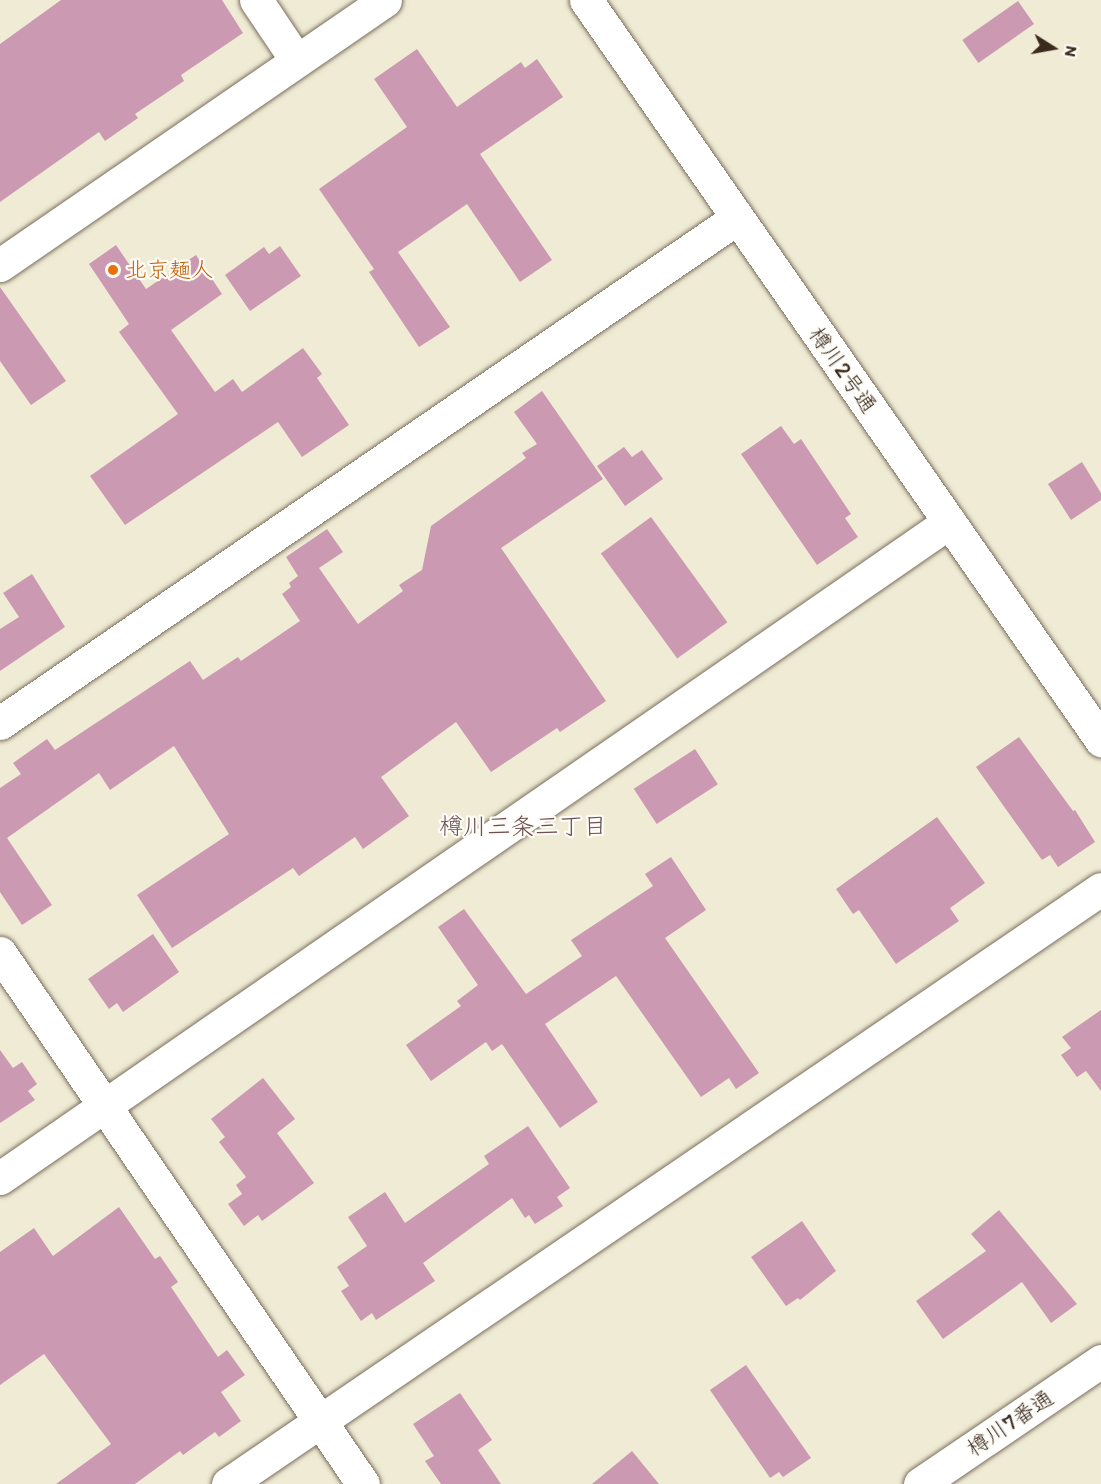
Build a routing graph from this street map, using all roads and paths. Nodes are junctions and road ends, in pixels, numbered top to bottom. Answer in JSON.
{"nodes":[{"id":1,"x":256,"y":0,"type":"edge"},
{"id":2,"x":385,"y":0,"type":"edge"},
{"id":3,"x":586,"y":0,"type":"edge"},
{"id":4,"x":297,"y":61,"type":"junction"},
{"id":5,"x":737,"y":218,"type":"junction"},
{"id":6,"x":0,"y":265,"type":"edge"},
{"id":7,"x":949,"y":522,"type":"junction"},
{"id":8,"x":0,"y":723,"type":"edge"},
{"id":9,"x":1101,"y":740,"type":"edge"},
{"id":10,"x":1101,"y":889,"type":"edge"},
{"id":11,"x":0,"y":953,"type":"edge"},
{"id":12,"x":104,"y":1106,"type":"junction"},
{"id":13,"x":0,"y":1178,"type":"edge"},
{"id":14,"x":1101,"y":1361,"type":"edge"},
{"id":15,"x":319,"y":1422,"type":"junction"},
{"id":16,"x":228,"y":1484,"type":"edge"},
{"id":17,"x":363,"y":1484,"type":"edge"},
{"id":18,"x":920,"y":1484,"type":"edge"}],
"edges":[{"from":1,"to":4,"type":"street"},
{"from":2,"to":4,"type":"street"},
{"from":3,"to":5,"type":"street","name":"樽川2号通"},
{"from":4,"to":6,"type":"street"},
{"from":5,"to":7,"type":"street","name":"樽川2号通"},
{"from":5,"to":8,"type":"street"},
{"from":7,"to":9,"type":"street","name":"樽川2号通"},
{"from":7,"to":12,"type":"street"},
{"from":10,"to":15,"type":"street"},
{"from":11,"to":12,"type":"street"},
{"from":12,"to":13,"type":"street"},
{"from":12,"to":15,"type":"street"},
{"from":14,"to":18,"type":"street","name":"樽川7番通"},
{"from":15,"to":16,"type":"street"},
{"from":15,"to":17,"type":"street"}]}
